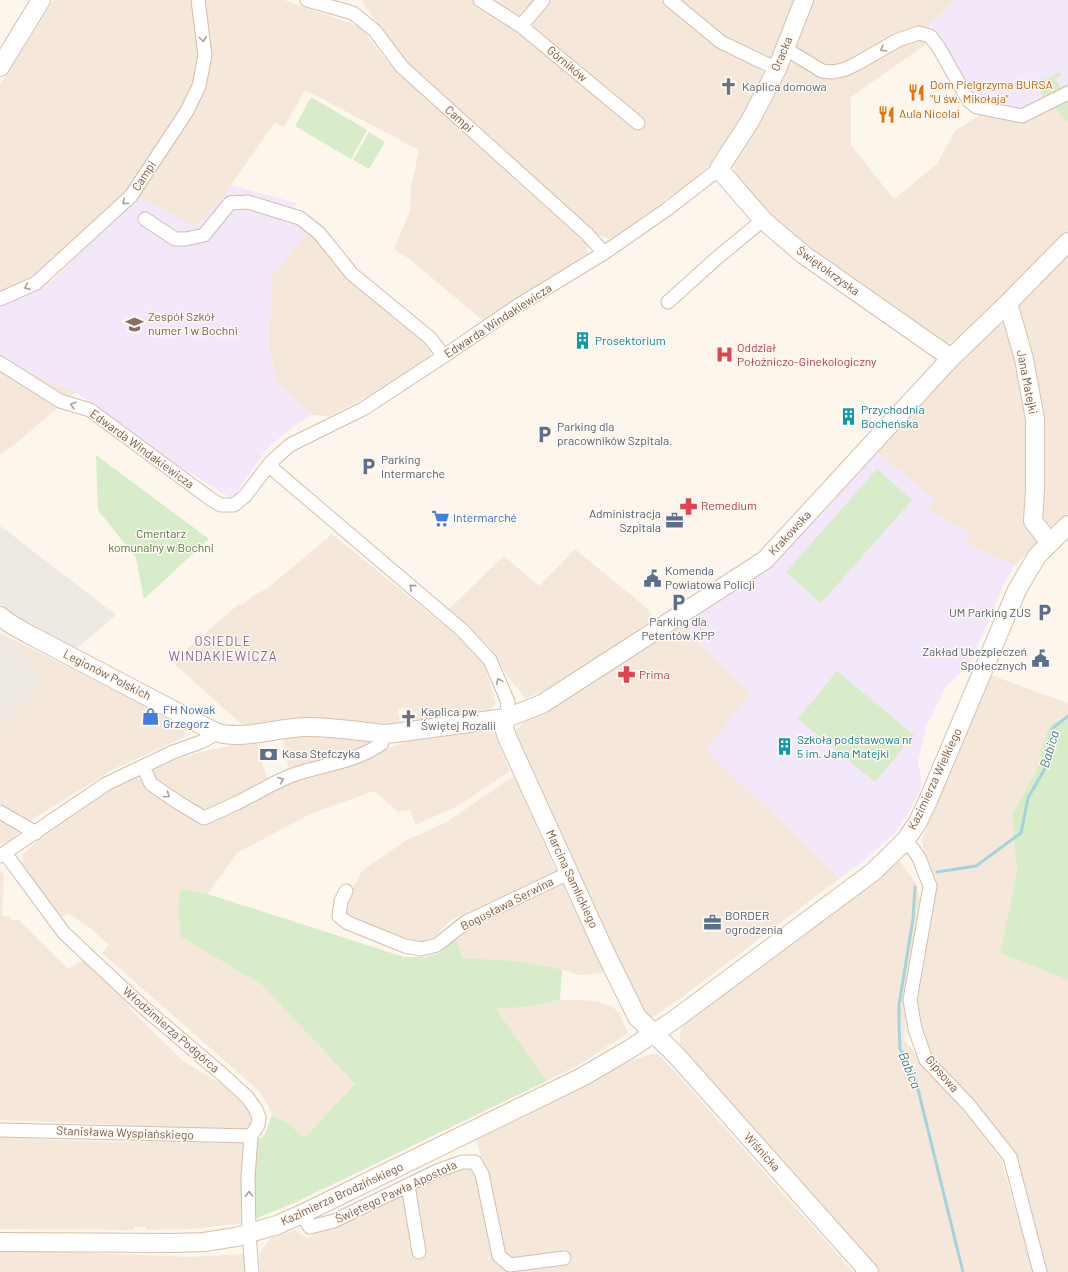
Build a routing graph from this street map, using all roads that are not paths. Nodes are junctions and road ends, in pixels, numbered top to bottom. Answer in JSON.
{"nodes":[{"id":1,"x":42,"y":0,"type":"edge"},
{"id":2,"x":198,"y":0,"type":"edge"},
{"id":3,"x":307,"y":0,"type":"edge"},
{"id":4,"x":480,"y":0,"type":"edge"},
{"id":5,"x":543,"y":0,"type":"edge"},
{"id":6,"x":670,"y":0,"type":"edge"},
{"id":7,"x":804,"y":0,"type":"edge"},
{"id":8,"x":521,"y":26,"type":"junction"},
{"id":9,"x":786,"y":49,"type":"junction"},
{"id":10,"x":0,"y":67,"type":"edge"},
{"id":11,"x":777,"y":69,"type":"junction"},
{"id":12,"x":1068,"y":93,"type":"edge"},
{"id":13,"x":638,"y":123,"type":"dead end"},
{"id":14,"x":719,"y":168,"type":"junction"},
{"id":15,"x":145,"y":220,"type":"dead end"},
{"id":16,"x":763,"y":220,"type":"junction"},
{"id":17,"x":1068,"y":242,"type":"edge"},
{"id":18,"x":604,"y":253,"type":"junction"},
{"id":19,"x":0,"y":299,"type":"edge"},
{"id":20,"x":668,"y":302,"type":"dead end"},
{"id":21,"x":1008,"y":303,"type":"junction"},
{"id":22,"x":444,"y":356,"type":"junction"},
{"id":23,"x":951,"y":358,"type":"junction"},
{"id":24,"x":0,"y":363,"type":"edge"},
{"id":25,"x":271,"y":462,"type":"junction"},
{"id":26,"x":1068,"y":525,"type":"edge"},
{"id":27,"x":1050,"y":543,"type":"junction"},
{"id":28,"x":0,"y":616,"type":"edge"},
{"id":29,"x":506,"y":718,"type":"junction"},
{"id":30,"x":216,"y":732,"type":"junction"},
{"id":31,"x":384,"y":734,"type":"junction"},
{"id":32,"x":143,"y":766,"type":"junction"},
{"id":33,"x":0,"y":812,"type":"edge"},
{"id":34,"x":36,"y":833,"type":"junction"},
{"id":35,"x":906,"y":841,"type":"junction"},
{"id":36,"x":2,"y":855,"type":"edge"},
{"id":37,"x":569,"y":873,"type":"junction"},
{"id":38,"x":346,"y":891,"type":"dead end"},
{"id":39,"x":654,"y":1033,"type":"junction"},
{"id":40,"x":0,"y":1130,"type":"edge"},
{"id":41,"x":251,"y":1136,"type":"junction"},
{"id":42,"x":408,"y":1185,"type":"junction"},
{"id":43,"x":302,"y":1214,"type":"junction"},
{"id":44,"x":250,"y":1233,"type":"junction"},
{"id":45,"x":0,"y":1242,"type":"edge"},
{"id":46,"x":419,"y":1252,"type":"dead end"},
{"id":47,"x":564,"y":1258,"type":"dead end"},
{"id":48,"x":252,"y":1272,"type":"edge"},
{"id":49,"x":869,"y":1272,"type":"edge"},
{"id":50,"x":1040,"y":1272,"type":"edge"}],
"edges":[{"from":1,"to":10,"type":"street"},
{"from":2,"to":19,"type":"street","name":"Campi","one_way":true},
{"from":3,"to":18,"type":"street","name":"Campi"},
{"from":4,"to":8,"type":"street","name":"Górników"},
{"from":5,"to":8,"type":"street"},
{"from":6,"to":11,"type":"street"},
{"from":7,"to":9,"type":"street","name":"Oracka"},
{"from":8,"to":13,"type":"street","name":"Górników"},
{"from":9,"to":11,"type":"street","name":"Oracka"},
{"from":12,"to":9,"type":"street","one_way":true},
{"from":11,"to":14,"type":"street","name":"Oracka"},
{"from":14,"to":16,"type":"street","name":"Świętokrzyska"},
{"from":14,"to":18,"type":"street","name":"Edwarda Windakiewicza"},
{"from":15,"to":22,"type":"street"},
{"from":16,"to":20,"type":"street"},
{"from":16,"to":23,"type":"street","name":"Świętokrzyska"},
{"from":17,"to":21,"type":"street"},
{"from":18,"to":22,"type":"street","name":"Edwarda Windakiewicza"},
{"from":21,"to":23,"type":"street","name":"Krakowska"},
{"from":21,"to":27,"type":"street","name":"Jana Matejki"},
{"from":22,"to":25,"type":"street","name":"Edwarda Windakiewicza"},
{"from":23,"to":29,"type":"street","name":"Krakowska"},
{"from":25,"to":24,"type":"street","name":"Edwarda Windakiewicza","one_way":true},
{"from":29,"to":25,"type":"street","one_way":true},
{"from":26,"to":27,"type":"street","name":"Kazimierza Wielkiego"},
{"from":27,"to":35,"type":"street","name":"Kazimierza Wielkiego"},
{"from":28,"to":30,"type":"street","name":"Legionów Polskich"},
{"from":29,"to":31,"type":"street","name":"Krakowska"},
{"from":29,"to":37,"type":"street","name":"Marcina Samlickiego"},
{"from":30,"to":31,"type":"street","name":"Legionów Polskich"},
{"from":30,"to":32,"type":"street"},
{"from":32,"to":31,"type":"street","one_way":true},
{"from":32,"to":34,"type":"street"},
{"from":33,"to":34,"type":"street"},
{"from":34,"to":36,"type":"street"},
{"from":35,"to":39,"type":"street","name":"Kazimierza Wielkiego"},
{"from":35,"to":50,"type":"street","name":"Gipsowa"},
{"from":36,"to":41,"type":"street","name":"Włodzimierza Podgórca"},
{"from":37,"to":38,"type":"street","name":"Bogusława Serwina"},
{"from":37,"to":39,"type":"street","name":"Marcina Samlickiego"},
{"from":39,"to":43,"type":"street","name":"Kazimierza Brodzińskiego"},
{"from":39,"to":49,"type":"street","name":"Wiśnicka"},
{"from":40,"to":41,"type":"street","name":"Stanisława Wyspiańskiego"},
{"from":44,"to":41,"type":"street","name":"Włodzimierza Podgórca","one_way":true},
{"from":42,"to":43,"type":"street","name":"Świętego Pawła Apostoła"},
{"from":42,"to":46,"type":"street"},
{"from":42,"to":47,"type":"street","name":"Świętego Pawła Apostoła"},
{"from":43,"to":44,"type":"street","name":"Kazimierza Brodzińskiego"},
{"from":44,"to":45,"type":"street","name":"Kazimierza Brodzińskiego"},
{"from":44,"to":48,"type":"street","name":"Włodzimierza Podgórca"}]}
